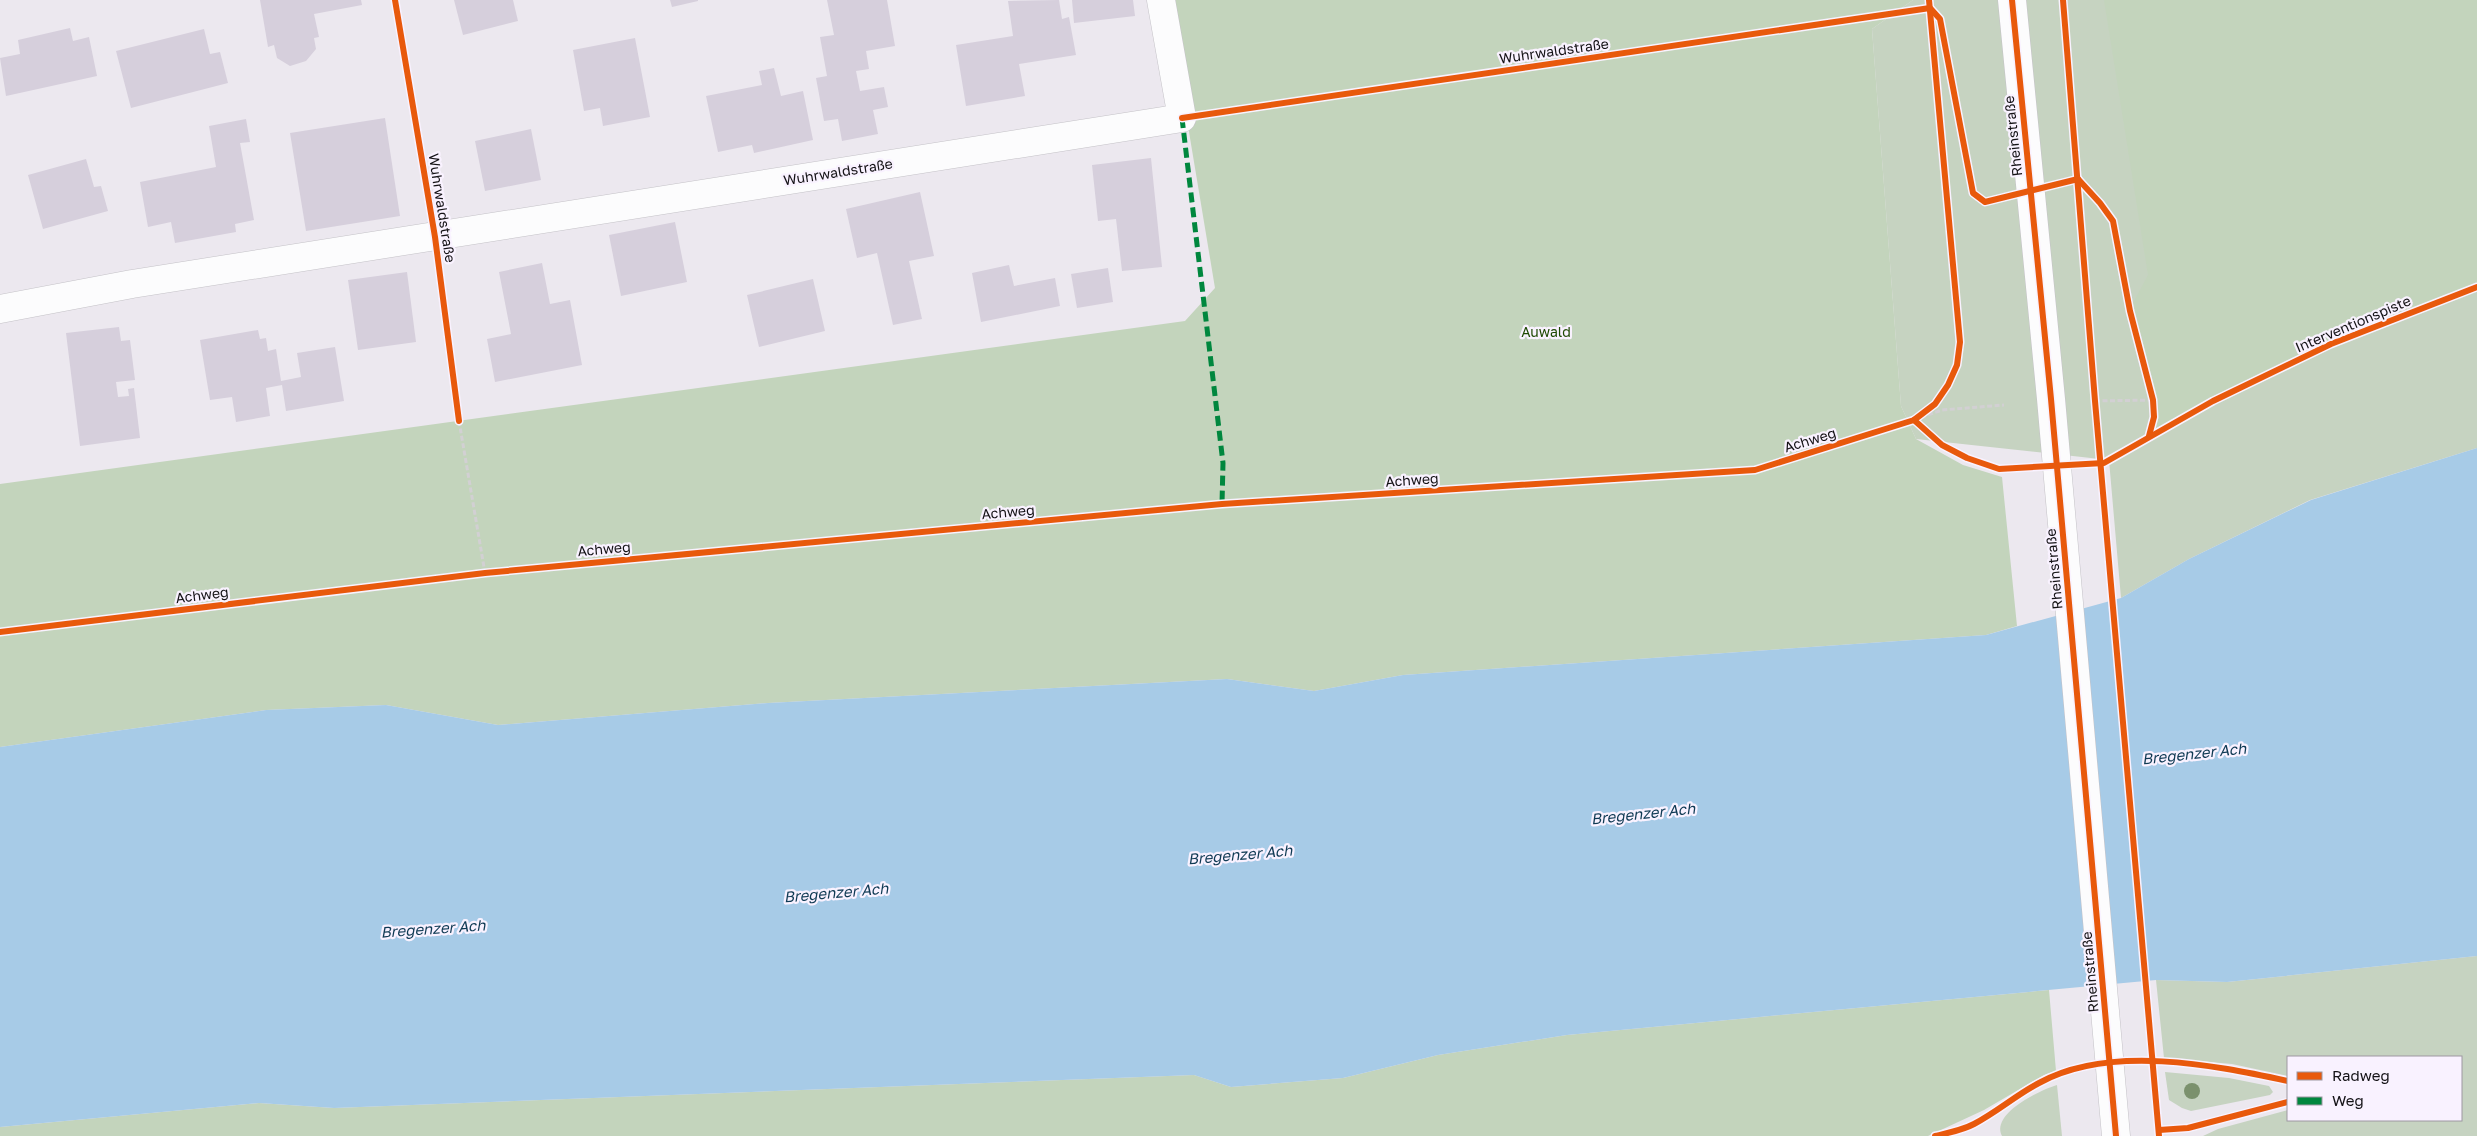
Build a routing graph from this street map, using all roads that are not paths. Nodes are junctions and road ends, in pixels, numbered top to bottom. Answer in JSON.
{"nodes":[{"id":1,"x":1161,"y":0,"type":"edge"},
{"id":2,"x":2012,"y":0,"type":"edge"},
{"id":3,"x":0,"y":309,"type":"edge"},
{"id":4,"x":2116,"y":1136,"type":"edge"}],
"edges":[{"from":1,"to":3,"type":"street","name":"Wuhrwaldstraße"},
{"from":2,"to":4,"type":"street","name":"Rheinstraße"}]}
